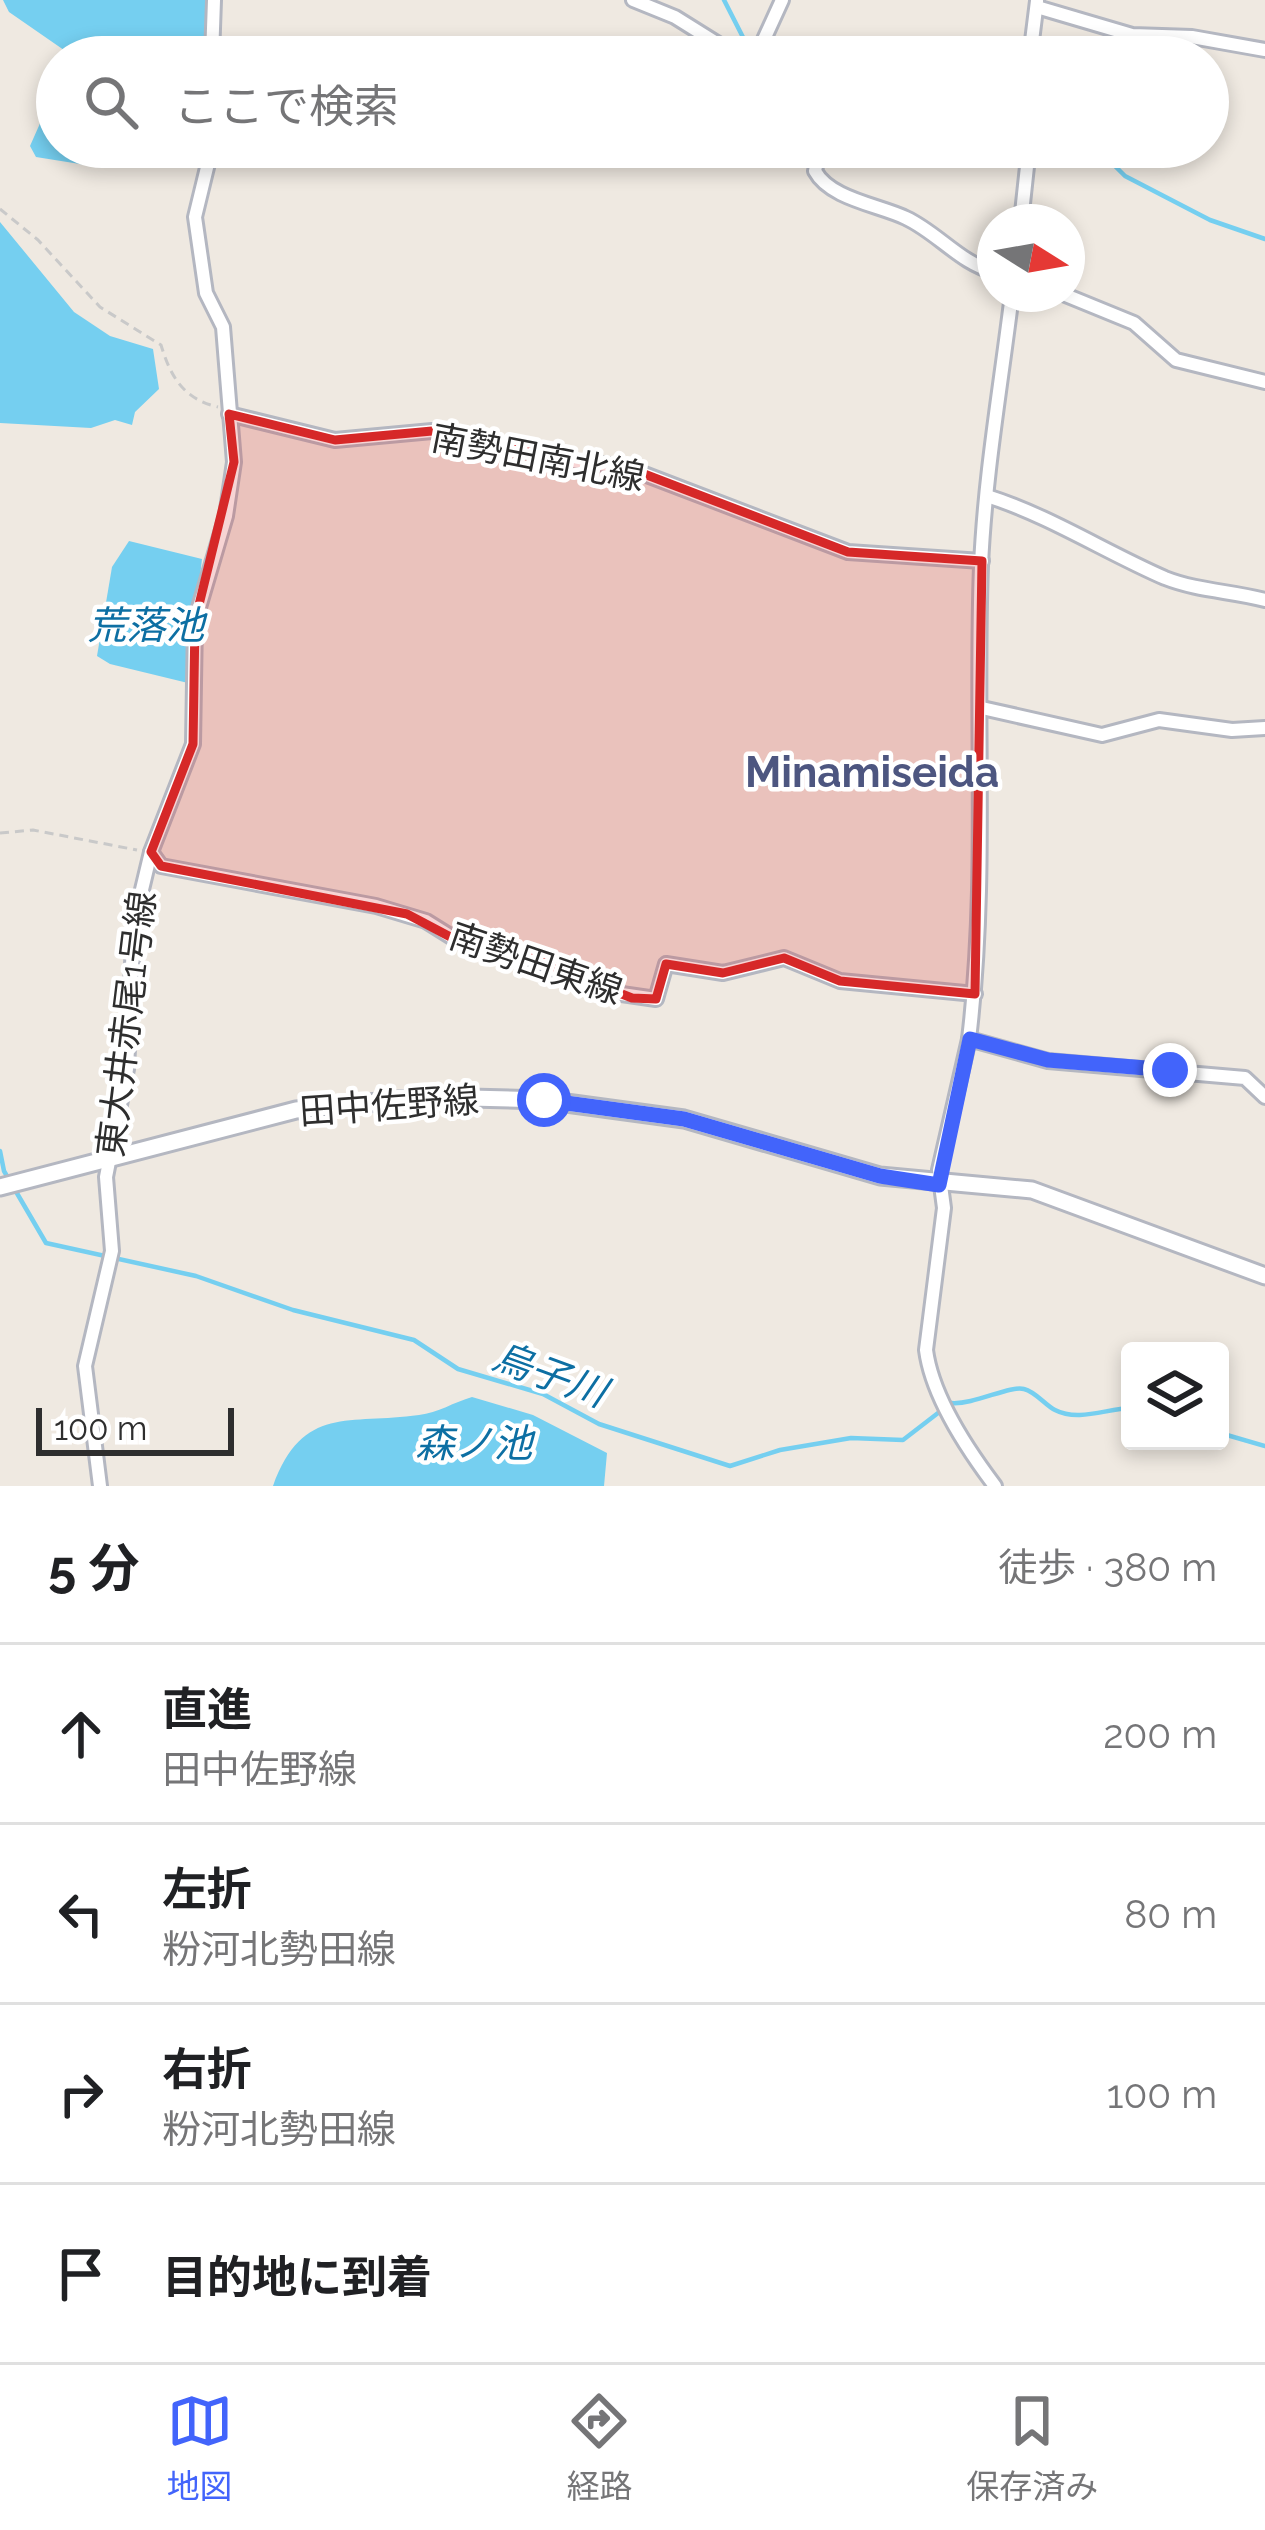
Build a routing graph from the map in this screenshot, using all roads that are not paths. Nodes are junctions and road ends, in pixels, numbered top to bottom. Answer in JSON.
{"nodes":[{"id":1,"x":214,"y":0,"type":"edge"},
{"id":2,"x":633,"y":0,"type":"edge"},
{"id":3,"x":782,"y":0,"type":"edge"},
{"id":4,"x":1037,"y":4,"type":"edge"},
{"id":5,"x":213,"y":36,"type":"edge"},
{"id":6,"x":706,"y":36,"type":"edge"},
{"id":7,"x":766,"y":36,"type":"edge"},
{"id":8,"x":1033,"y":36,"type":"edge"},
{"id":9,"x":1162,"y":36,"type":"edge"},
{"id":10,"x":1229,"y":44,"type":"edge"},
{"id":11,"x":1265,"y":50,"type":"edge"},
{"id":12,"x":207,"y":168,"type":"edge"},
{"id":13,"x":816,"y":168,"type":"edge"},
{"id":14,"x":1027,"y":168,"type":"edge"},
{"id":15,"x":1023,"y":204,"type":"edge"},
{"id":16,"x":977,"y":265,"type":"edge"},
{"id":17,"x":1085,"y":303,"type":"edge"},
{"id":18,"x":1009,"y":312,"type":"edge"},
{"id":19,"x":1265,"y":382,"type":"edge"},
{"id":20,"x":229,"y":414,"type":"junction"},
{"id":21,"x":987,"y":496,"type":"junction"},
{"id":22,"x":982,"y":562,"type":"junction"},
{"id":23,"x":1265,"y":600,"type":"edge"},
{"id":24,"x":982,"y":708,"type":"junction"},
{"id":25,"x":1265,"y":728,"type":"edge"},
{"id":26,"x":151,"y":852,"type":"junction"},
{"id":27,"x":975,"y":994,"type":"junction"},
{"id":28,"x":970,"y":1039,"type":"junction"},
{"id":29,"x":1265,"y":1097,"type":"edge"},
{"id":30,"x":109,"y":1156,"type":"junction"},
{"id":31,"x":8,"y":1184,"type":"edge"},
{"id":32,"x":939,"y":1185,"type":"junction"},
{"id":33,"x":1265,"y":1276,"type":"edge"},
{"id":34,"x":100,"y":1486,"type":"edge"},
{"id":35,"x":995,"y":1486,"type":"edge"}],
"edges":[{"from":1,"to":5,"type":"street"},
{"from":2,"to":6,"type":"street"},
{"from":3,"to":7,"type":"street"},
{"from":4,"to":8,"type":"street"},
{"from":4,"to":9,"type":"street"},
{"from":10,"to":11,"type":"street"},
{"from":12,"to":20,"type":"street","name":"東大井赤尾1号線"},
{"from":13,"to":16,"type":"street"},
{"from":14,"to":15,"type":"street"},
{"from":17,"to":19,"type":"street"},
{"from":18,"to":21,"type":"street"},
{"from":20,"to":22,"type":"street","name":"南勢田南北線"},
{"from":20,"to":26,"type":"street","name":"東大井赤尾1号線"},
{"from":21,"to":22,"type":"street"},
{"from":21,"to":23,"type":"street"},
{"from":22,"to":24,"type":"street"},
{"from":24,"to":25,"type":"street"},
{"from":24,"to":27,"type":"street"},
{"from":26,"to":27,"type":"street","name":"南勢田東線"},
{"from":26,"to":30,"type":"street","name":"東大井赤尾1号線"},
{"from":27,"to":28,"type":"street"},
{"from":28,"to":29,"type":"street"},
{"from":28,"to":32,"type":"street"},
{"from":30,"to":31,"type":"street","name":"田中佐野線"},
{"from":30,"to":32,"type":"street","name":"田中佐野線"},
{"from":30,"to":34,"type":"street","name":"東大井赤尾1号線"},
{"from":32,"to":33,"type":"street","name":"田中佐野線"},
{"from":32,"to":35,"type":"street"}]}
